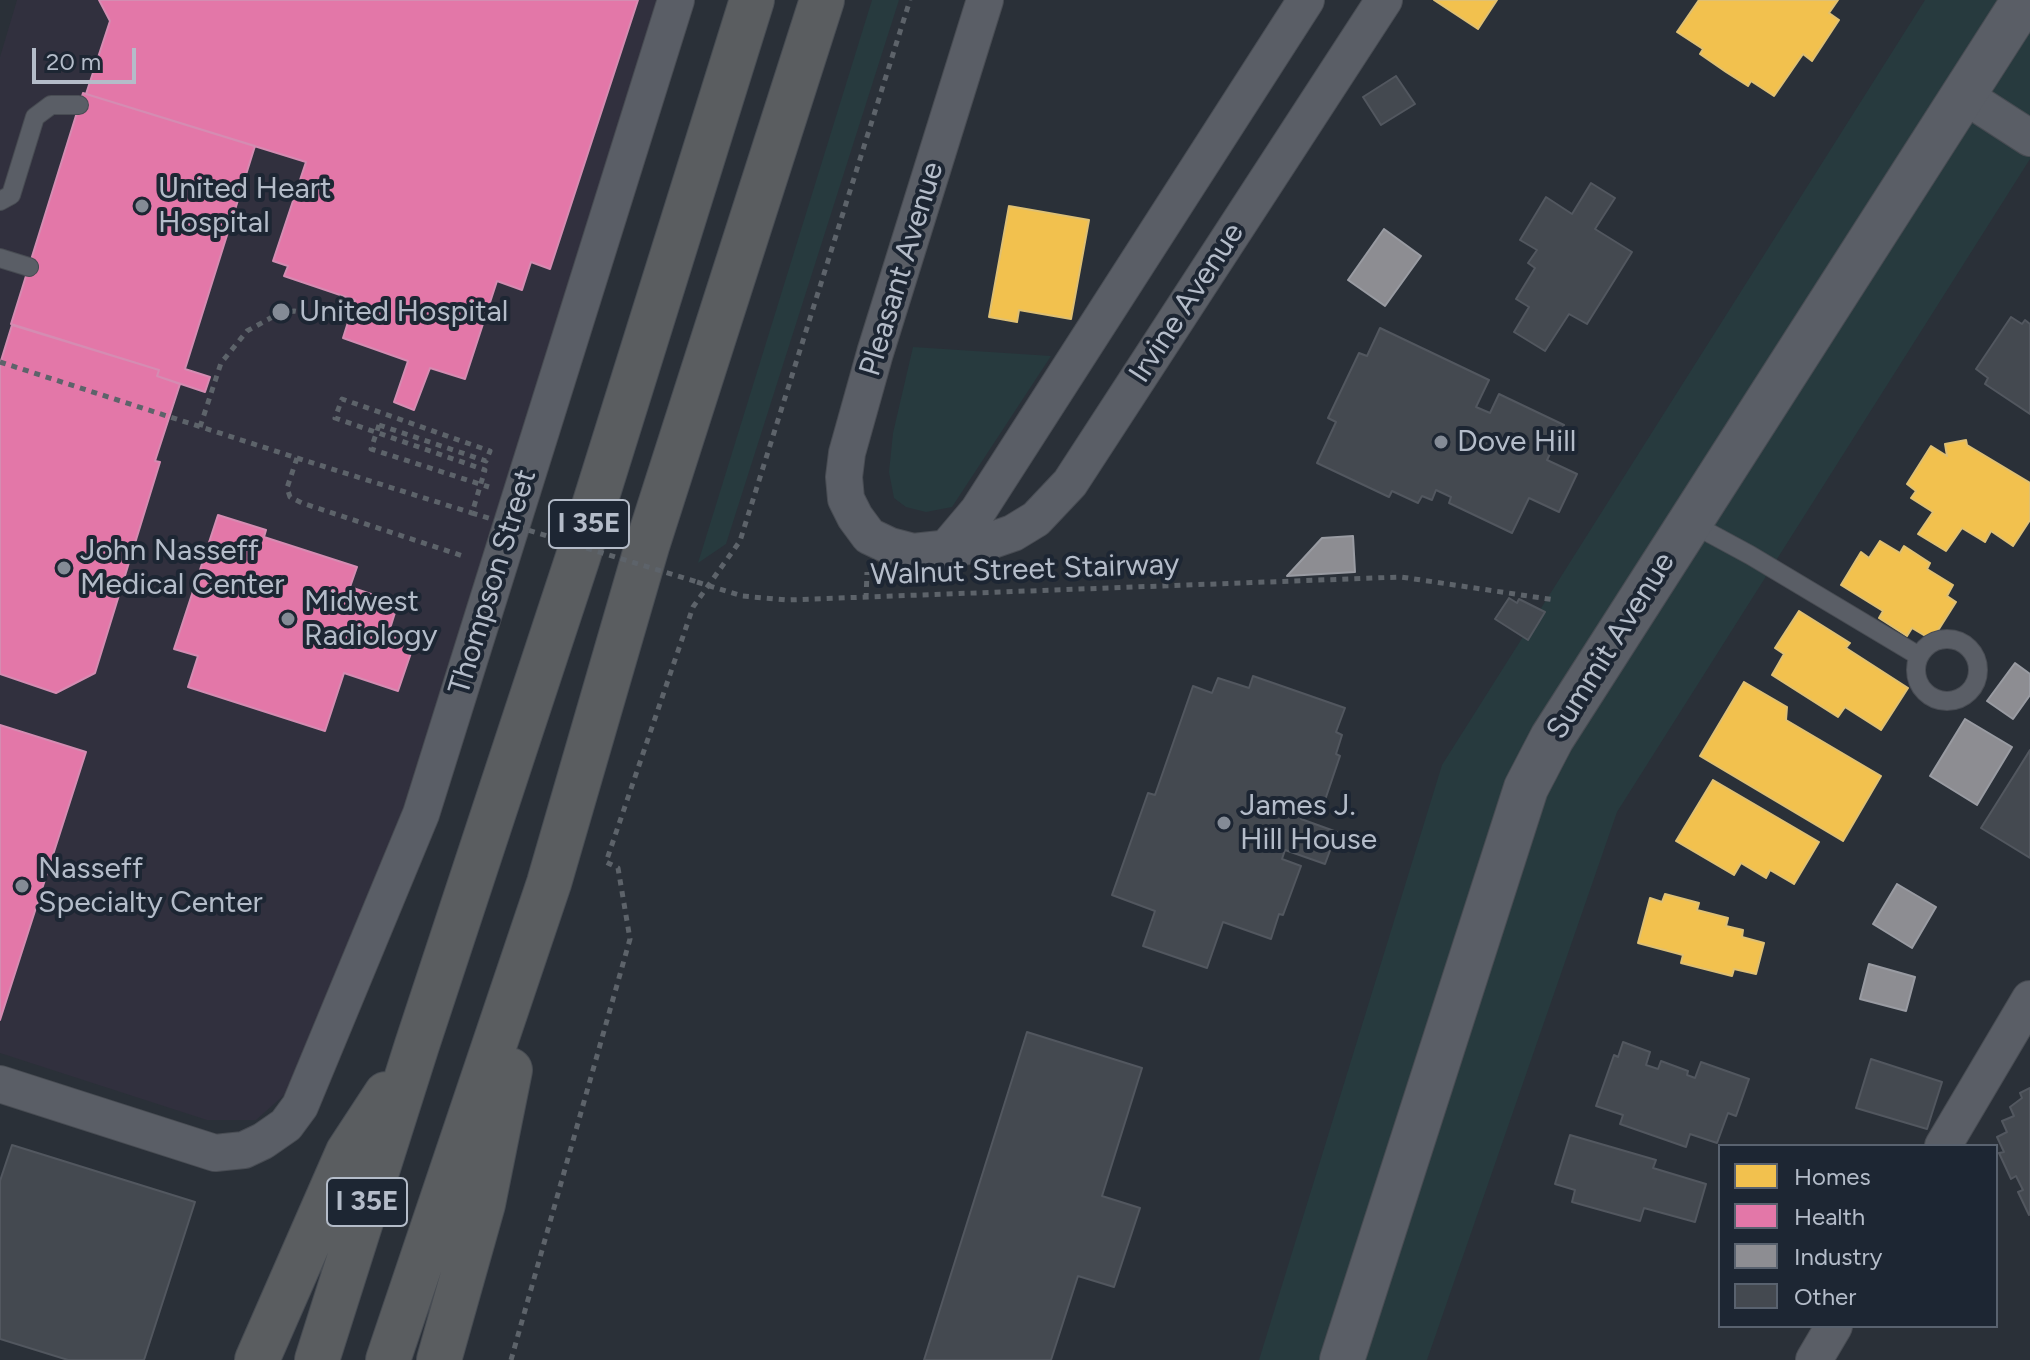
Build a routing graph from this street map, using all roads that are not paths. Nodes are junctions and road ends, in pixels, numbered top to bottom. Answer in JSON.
{"nodes":[{"id":1,"x":676,"y":0,"type":"edge"},
{"id":2,"x":752,"y":0,"type":"edge"},
{"id":3,"x":822,"y":0,"type":"edge"},
{"id":4,"x":985,"y":0,"type":"edge"},
{"id":5,"x":1306,"y":0,"type":"edge"},
{"id":6,"x":1384,"y":0,"type":"edge"},
{"id":7,"x":2024,"y":0,"type":"edge"},
{"id":8,"x":1962,"y":94,"type":"junction"},
{"id":9,"x":79,"y":105,"type":"dead end"},
{"id":10,"x":2030,"y":138,"type":"edge"},
{"id":11,"x":0,"y":201,"type":"edge"},
{"id":12,"x":0,"y":258,"type":"edge"},
{"id":13,"x":29,"y":267,"type":"dead end"},
{"id":14,"x":1689,"y":522,"type":"junction"},
{"id":15,"x":869,"y":536,"type":"joint"},
{"id":16,"x":945,"y":550,"type":"junction"},
{"id":17,"x":1919,"y":656,"type":"dead end"},
{"id":18,"x":549,"y":883,"type":"junction"},
{"id":19,"x":2030,"y":999,"type":"edge"},
{"id":20,"x":417,"y":1045,"type":"junction"},
{"id":21,"x":0,"y":1084,"type":"edge"},
{"id":22,"x":1944,"y":1144,"type":"edge"},
{"id":23,"x":1833,"y":1328,"type":"edge"},
{"id":24,"x":257,"y":1360,"type":"edge"},
{"id":25,"x":317,"y":1360,"type":"edge"},
{"id":26,"x":388,"y":1360,"type":"edge"},
{"id":27,"x":439,"y":1360,"type":"edge"},
{"id":28,"x":1342,"y":1360,"type":"edge"},
{"id":29,"x":1814,"y":1360,"type":"edge"}],
"edges":[{"from":1,"to":21,"type":"street","name":"Thompson Street"},
{"from":2,"to":20,"type":"highway","number":"I 35E"},
{"from":3,"to":18,"type":"highway","number":"I 35E"},
{"from":4,"to":15,"type":"street","name":"Pleasant Avenue"},
{"from":5,"to":16,"type":"street","name":"Irvine Avenue"},
{"from":6,"to":16,"type":"street","name":"Irvine Avenue"},
{"from":7,"to":8,"type":"street","name":"Summit Avenue"},
{"from":8,"to":10,"type":"street"},
{"from":8,"to":14,"type":"street","name":"Summit Avenue"},
{"from":9,"to":11,"type":"lane"},
{"from":12,"to":13,"type":"lane"},
{"from":14,"to":17,"type":"lane"},
{"from":14,"to":28,"type":"street","name":"Summit Avenue"},
{"from":15,"to":16,"type":"street","name":"Irvine Avenue"},
{"from":18,"to":26,"type":"highway","number":"I 35E"},
{"from":18,"to":27,"type":"highway"},
{"from":19,"to":22,"type":"street"},
{"from":20,"to":24,"type":"highway"},
{"from":20,"to":25,"type":"highway","number":"I 35E"},
{"from":23,"to":29,"type":"street"}]}
